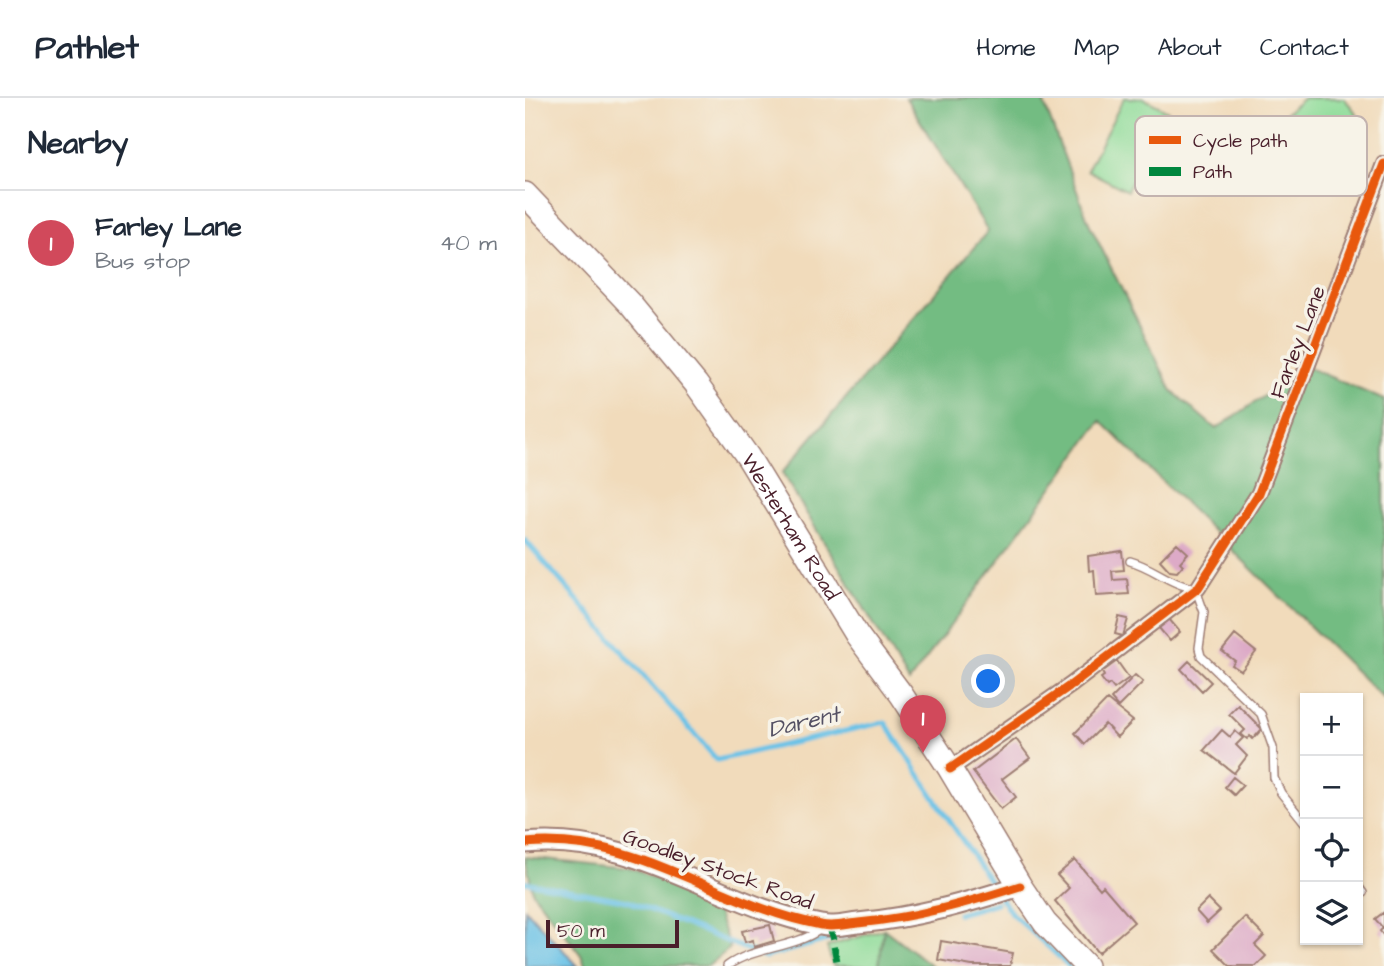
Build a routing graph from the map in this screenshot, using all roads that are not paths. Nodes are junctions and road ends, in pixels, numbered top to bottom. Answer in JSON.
{"nodes":[{"id":1,"x":1384,"y":164,"type":"edge"},
{"id":2,"x":525,"y":194,"type":"edge"},
{"id":3,"x":1130,"y":561,"type":"dead end"},
{"id":4,"x":1197,"y":589,"type":"junction"},
{"id":5,"x":950,"y":769,"type":"junction"},
{"id":6,"x":1302,"y":819,"type":"edge"},
{"id":7,"x":525,"y":843,"type":"edge"},
{"id":8,"x":1014,"y":888,"type":"junction"},
{"id":9,"x":824,"y":926,"type":"junction"},
{"id":10,"x":727,"y":966,"type":"edge"},
{"id":11,"x":1086,"y":966,"type":"edge"}],
"edges":[{"from":1,"to":4,"type":"street","name":"Farley Lane"},
{"from":2,"to":5,"type":"main road","name":"Westerham Road"},
{"from":3,"to":4,"type":"lane"},
{"from":4,"to":5,"type":"street","name":"Farley Lane"},
{"from":4,"to":6,"type":"lane"},
{"from":5,"to":8,"type":"main road","name":"Westerham Road"},
{"from":7,"to":9,"type":"street","name":"Goodley Stock Road"},
{"from":8,"to":9,"type":"street","name":"Goodley Stock Road"},
{"from":8,"to":11,"type":"main road","name":"Westerham Road"},
{"from":9,"to":10,"type":"lane"}]}
